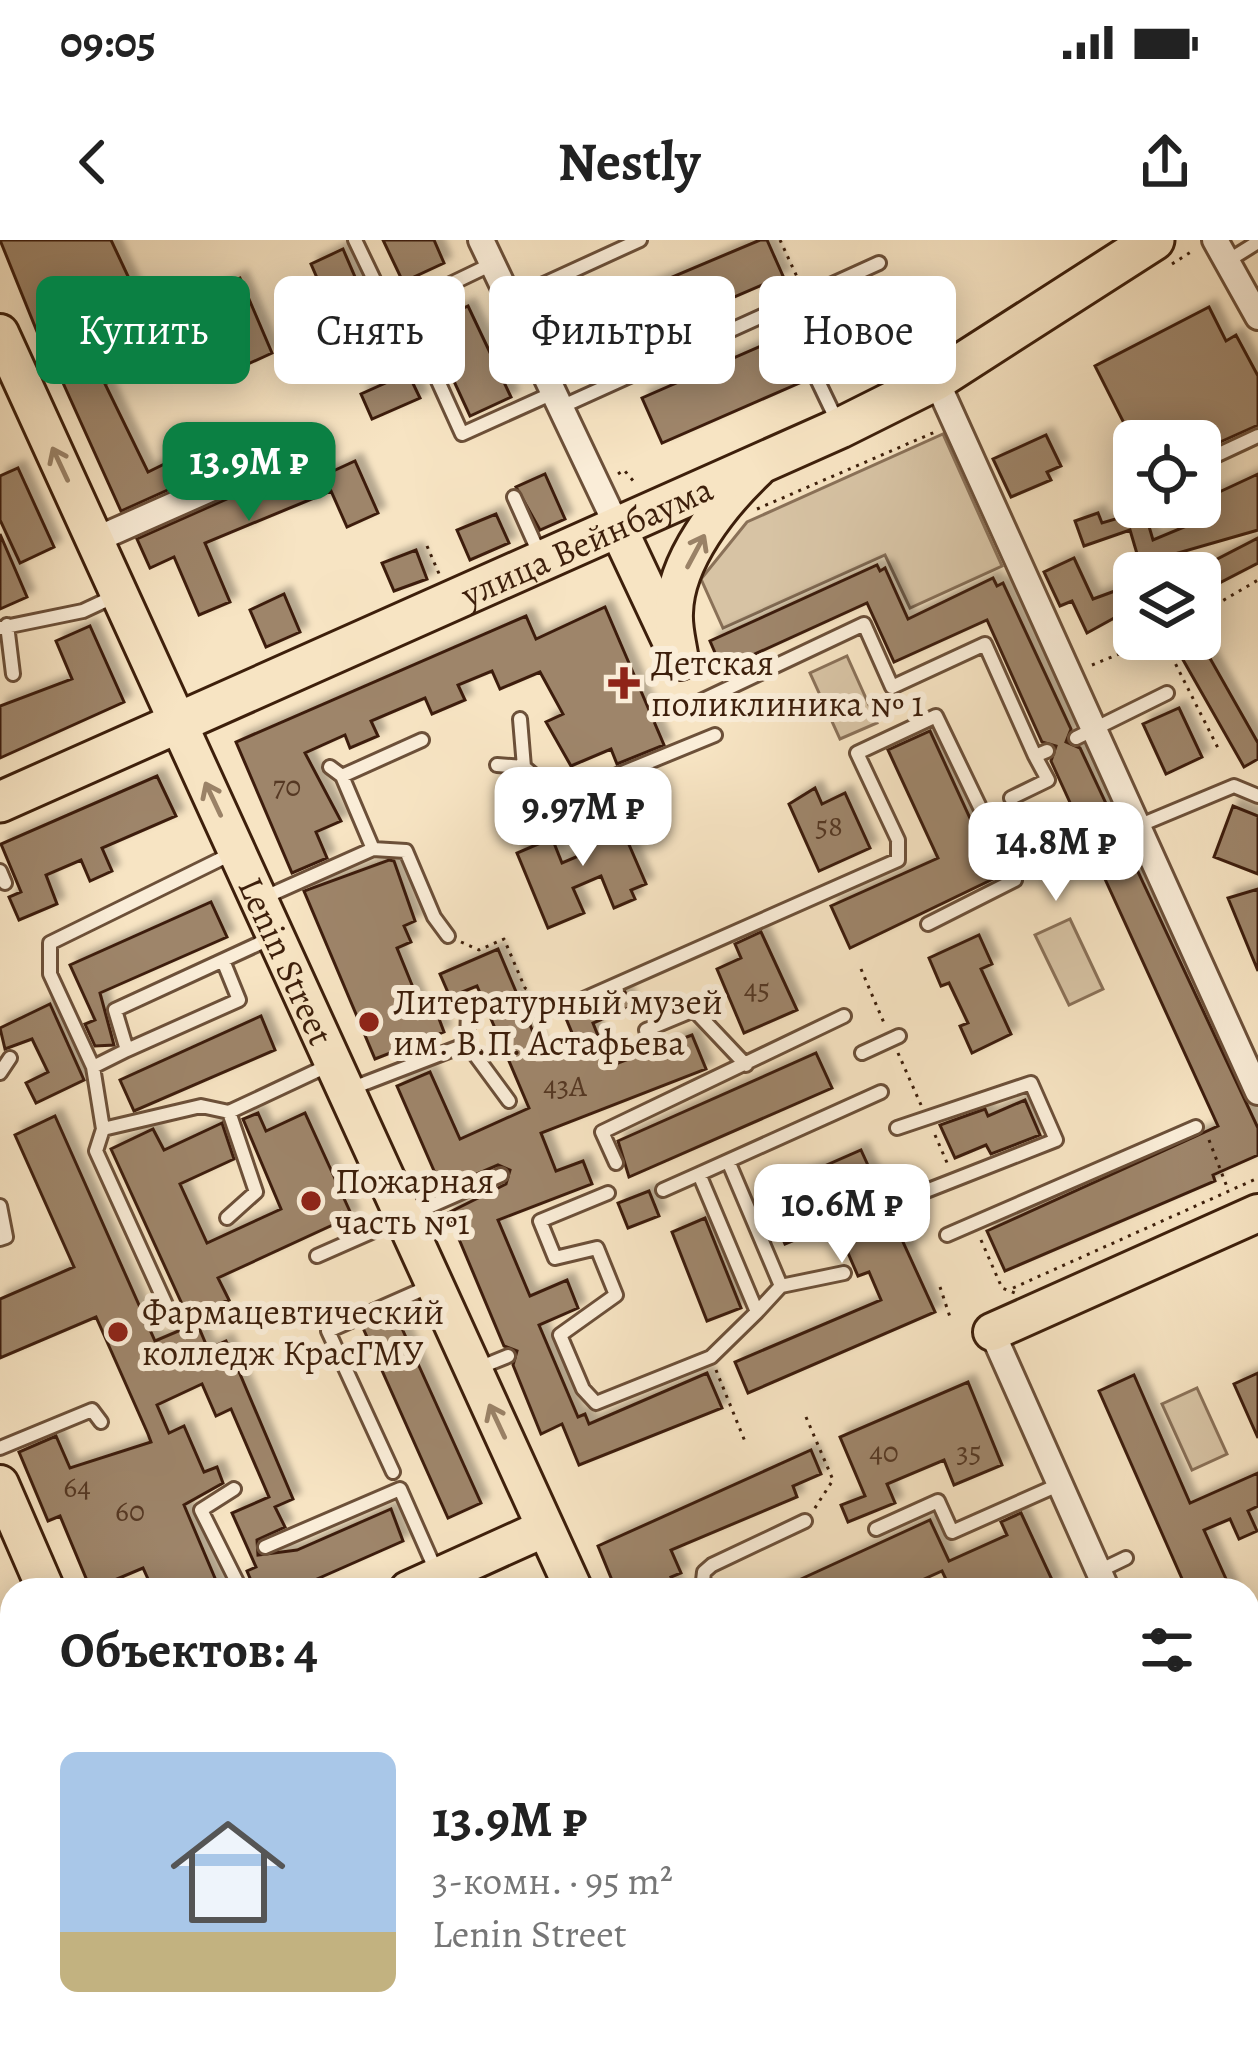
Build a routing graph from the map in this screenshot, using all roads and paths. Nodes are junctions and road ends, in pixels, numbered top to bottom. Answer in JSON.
{"nodes":[{"id":1,"x":355,"y":240,"type":"edge"},
{"id":2,"x":481,"y":240,"type":"edge"},
{"id":3,"x":639,"y":240,"type":"edge"},
{"id":4,"x":780,"y":240,"type":"edge"},
{"id":5,"x":1258,"y":242,"type":"edge"},
{"id":6,"x":1213,"y":250,"type":"edge"},
{"id":7,"x":1155,"y":251,"type":"edge"},
{"id":8,"x":879,"y":263,"type":"dead end"},
{"id":9,"x":492,"y":264,"type":"junction"},
{"id":10,"x":372,"y":276,"type":"edge"},
{"id":11,"x":498,"y":276,"type":"edge"},
{"id":12,"x":561,"y":276,"type":"edge"},
{"id":13,"x":796,"y":276,"type":"edge"},
{"id":14,"x":851,"y":276,"type":"edge"},
{"id":15,"x":465,"y":277,"type":"edge"},
{"id":16,"x":759,"y":317,"type":"edge"},
{"id":17,"x":1258,"y":317,"type":"edge"},
{"id":18,"x":0,"y":333,"type":"edge"},
{"id":19,"x":956,"y":368,"type":"edge"},
{"id":20,"x":439,"y":384,"type":"edge"},
{"id":21,"x":550,"y":384,"type":"edge"},
{"id":22,"x":819,"y":384,"type":"edge"},
{"id":23,"x":928,"y":384,"type":"edge"},
{"id":24,"x":938,"y":384,"type":"edge"},
{"id":25,"x":558,"y":400,"type":"junction"},
{"id":26,"x":840,"y":428,"type":"junction"},
{"id":27,"x":941,"y":430,"type":"dead end"},
{"id":28,"x":1258,"y":436,"type":"edge"},
{"id":29,"x":296,"y":451,"type":"dead end"},
{"id":30,"x":1221,"y":453,"type":"edge"},
{"id":31,"x":765,"y":461,"type":"junction"},
{"id":32,"x":606,"y":481,"type":"dead end"},
{"id":33,"x":635,"y":483,"type":"dead end"},
{"id":34,"x":514,"y":497,"type":"dead end"},
{"id":35,"x":758,"y":508,"type":"dead end"},
{"id":36,"x":617,"y":526,"type":"junction"},
{"id":37,"x":95,"y":540,"type":"junction"},
{"id":38,"x":427,"y":546,"type":"dead end"},
{"id":39,"x":542,"y":560,"type":"junction"},
{"id":40,"x":1258,"y":580,"type":"edge"},
{"id":41,"x":119,"y":594,"type":"junction"},
{"id":42,"x":450,"y":599,"type":"junction"},
{"id":43,"x":1221,"y":602,"type":"edge"},
{"id":44,"x":4,"y":627,"type":"edge"},
{"id":45,"x":1113,"y":657,"type":"edge"},
{"id":46,"x":1174,"y":660,"type":"edge"},
{"id":47,"x":14,"y":674,"type":"dead end"},
{"id":48,"x":1068,"y":675,"type":"junction"},
{"id":49,"x":1167,"y":693,"type":"dead end"},
{"id":50,"x":699,"y":702,"type":"dead end"},
{"id":51,"x":520,"y":719,"type":"dead end"},
{"id":52,"x":179,"y":724,"type":"junction"},
{"id":53,"x":1084,"y":734,"type":"junction"},
{"id":54,"x":715,"y":735,"type":"dead end"},
{"id":55,"x":422,"y":740,"type":"dead end"},
{"id":56,"x":1220,"y":752,"type":"dead end"},
{"id":57,"x":856,"y":753,"type":"junction"},
{"id":58,"x":842,"y":760,"type":"dead end"},
{"id":59,"x":497,"y":765,"type":"dead end"},
{"id":60,"x":524,"y":767,"type":"junction"},
{"id":61,"x":1258,"y":796,"type":"edge"},
{"id":62,"x":1011,"y":798,"type":"dead end"},
{"id":63,"x":0,"y":802,"type":"edge"},
{"id":64,"x":1137,"y":826,"type":"junction"},
{"id":65,"x":373,"y":849,"type":"junction"},
{"id":66,"x":236,"y":850,"type":"junction"},
{"id":67,"x":259,"y":900,"type":"junction"},
{"id":68,"x":928,"y":924,"type":"dead end"},
{"id":69,"x":275,"y":935,"type":"junction"},
{"id":70,"x":448,"y":936,"type":"joint"},
{"id":71,"x":224,"y":963,"type":"junction"},
{"id":72,"x":568,"y":1006,"type":"dead end"},
{"id":73,"x":552,"y":1007,"type":"dead end"},
{"id":74,"x":468,"y":1009,"type":"dead end"},
{"id":75,"x":844,"y":1016,"type":"dead end"},
{"id":76,"x":646,"y":1030,"type":"dead end"},
{"id":77,"x":899,"y":1036,"type":"dead end"},
{"id":78,"x":467,"y":1044,"type":"junction"},
{"id":79,"x":127,"y":1049,"type":"junction"},
{"id":80,"x":1250,"y":1052,"type":"edge"},
{"id":81,"x":862,"y":1053,"type":"dead end"},
{"id":82,"x":10,"y":1058,"type":"dead end"},
{"id":83,"x":746,"y":1065,"type":"junction"},
{"id":84,"x":93,"y":1067,"type":"junction"},
{"id":85,"x":0,"y":1072,"type":"edge"},
{"id":86,"x":340,"y":1077,"type":"junction"},
{"id":87,"x":881,"y":1092,"type":"dead end"},
{"id":88,"x":1258,"y":1092,"type":"edge"},
{"id":89,"x":509,"y":1101,"type":"dead end"},
{"id":90,"x":230,"y":1112,"type":"junction"},
{"id":91,"x":897,"y":1128,"type":"dead end"},
{"id":92,"x":103,"y":1129,"type":"junction"},
{"id":93,"x":1201,"y":1129,"type":"joint"},
{"id":94,"x":728,"y":1161,"type":"junction"},
{"id":95,"x":616,"y":1163,"type":"dead end"},
{"id":96,"x":699,"y":1174,"type":"junction"},
{"id":97,"x":501,"y":1175,"type":"dead end"},
{"id":98,"x":1258,"y":1178,"type":"edge"},
{"id":99,"x":1228,"y":1189,"type":"junction"},
{"id":100,"x":663,"y":1190,"type":"dead end"},
{"id":101,"x":926,"y":1191,"type":"dead end"},
{"id":102,"x":608,"y":1193,"type":"dead end"},
{"id":103,"x":0,"y":1206,"type":"edge"},
{"id":104,"x":1258,"y":1213,"type":"edge"},
{"id":105,"x":227,"y":1218,"type":"dead end"},
{"id":106,"x":404,"y":1218,"type":"junction"},
{"id":107,"x":947,"y":1235,"type":"dead end"},
{"id":108,"x":0,"y":1239,"type":"edge"},
{"id":109,"x":316,"y":1256,"type":"dead end"},
{"id":110,"x":844,"y":1273,"type":"dead end"},
{"id":111,"x":434,"y":1284,"type":"junction"},
{"id":112,"x":781,"y":1286,"type":"junction"},
{"id":113,"x":940,"y":1287,"type":"dead end"},
{"id":114,"x":1002,"y":1288,"type":"dead end"},
{"id":115,"x":1013,"y":1288,"type":"junction"},
{"id":116,"x":1017,"y":1298,"type":"dead end"},
{"id":117,"x":757,"y":1312,"type":"junction"},
{"id":118,"x":950,"y":1317,"type":"dead end"},
{"id":119,"x":173,"y":1320,"type":"dead end"},
{"id":120,"x":992,"y":1332,"type":"joint"},
{"id":121,"x":560,"y":1335,"type":"junction"},
{"id":122,"x":545,"y":1341,"type":"dead end"},
{"id":123,"x":508,"y":1356,"type":"dead end"},
{"id":124,"x":711,"y":1357,"type":"junction"},
{"id":125,"x":474,"y":1370,"type":"junction"},
{"id":126,"x":806,"y":1417,"type":"dead end"},
{"id":127,"x":101,"y":1422,"type":"dead end"},
{"id":128,"x":746,"y":1444,"type":"dead end"},
{"id":129,"x":0,"y":1448,"type":"edge"},
{"id":130,"x":392,"y":1472,"type":"dead end"},
{"id":131,"x":0,"y":1484,"type":"edge"},
{"id":132,"x":1058,"y":1485,"type":"junction"},
{"id":133,"x":234,"y":1489,"type":"dead end"},
{"id":134,"x":805,"y":1521,"type":"joint"},
{"id":135,"x":545,"y":1528,"type":"junction"},
{"id":136,"x":876,"y":1528,"type":"dead end"},
{"id":137,"x":265,"y":1547,"type":"dead end"},
{"id":138,"x":1126,"y":1558,"type":"dead end"},
{"id":139,"x":41,"y":1578,"type":"edge"},
{"id":140,"x":235,"y":1578,"type":"edge"},
{"id":141,"x":422,"y":1578,"type":"edge"},
{"id":142,"x":434,"y":1578,"type":"edge"},
{"id":143,"x":568,"y":1578,"type":"edge"},
{"id":144,"x":703,"y":1578,"type":"edge"},
{"id":145,"x":1102,"y":1578,"type":"edge"},
{"id":146,"x":1106,"y":1578,"type":"edge"}],
"edges":[{"from":1,"to":10,"type":"lane"},
{"from":2,"to":9,"type":"street"},
{"from":3,"to":12,"type":"lane"},
{"from":4,"to":13,"type":"path"},
{"from":5,"to":6,"type":"lane"},
{"from":6,"to":7,"type":"path"},
{"from":6,"to":17,"type":"street"},
{"from":7,"to":19,"type":"highway","name":"улица Вейнбаума"},
{"from":8,"to":14,"type":"lane"},
{"from":9,"to":11,"type":"street"},
{"from":9,"to":15,"type":"lane"},
{"from":16,"to":25,"type":"lane"},
{"from":37,"to":18,"type":"main road","name":"Lenin Street","one_way":true},
{"from":20,"to":25,"type":"lane"},
{"from":21,"to":25,"type":"street"},
{"from":22,"to":26,"type":"lane"},
{"from":23,"to":26,"type":"highway","name":"улица Вейнбаума"},
{"from":24,"to":48,"type":"street"},
{"from":25,"to":36,"type":"street"},
{"from":26,"to":31,"type":"highway","name":"улица Вейнбаума"},
{"from":27,"to":35,"type":"path"},
{"from":28,"to":30,"type":"lane"},
{"from":29,"to":37,"type":"street"},
{"from":31,"to":36,"type":"highway","name":"улица Вейнбаума"},
{"from":36,"to":31,"type":"main road","one_way":true},
{"from":32,"to":33,"type":"path"},
{"from":34,"to":39,"type":"lane"},
{"from":36,"to":39,"type":"highway","name":"улица Вейнбаума"},
{"from":37,"to":41,"type":"main road","name":"Lenin Street"},
{"from":38,"to":42,"type":"path"},
{"from":39,"to":42,"type":"highway","name":"улица Вейнбаума"},
{"from":40,"to":43,"type":"path"},
{"from":41,"to":44,"type":"lane"},
{"from":41,"to":52,"type":"main road","name":"Lenin Street"},
{"from":42,"to":52,"type":"highway","name":"улица Вейнбаума"},
{"from":44,"to":47,"type":"lane"},
{"from":45,"to":48,"type":"path"},
{"from":46,"to":56,"type":"path"},
{"from":48,"to":53,"type":"street"},
{"from":49,"to":53,"type":"lane"},
{"from":50,"to":62,"type":"lane"},
{"from":51,"to":60,"type":"lane"},
{"from":52,"to":63,"type":"highway","name":"улица Вейнбаума"},
{"from":66,"to":52,"type":"main road","name":"Lenin Street","one_way":true},
{"from":53,"to":64,"type":"street"},
{"from":54,"to":60,"type":"lane"},
{"from":55,"to":65,"type":"lane"},
{"from":57,"to":58,"type":"lane"},
{"from":57,"to":68,"type":"lane"},
{"from":57,"to":72,"type":"lane"},
{"from":59,"to":60,"type":"lane"},
{"from":61,"to":64,"type":"lane"},
{"from":64,"to":80,"type":"street"},
{"from":65,"to":67,"type":"lane"},
{"from":65,"to":70,"type":"lane"},
{"from":66,"to":67,"type":"main road","name":"Lenin Street"},
{"from":66,"to":84,"type":"lane"},
{"from":67,"to":69,"type":"main road","name":"Lenin Street"},
{"from":69,"to":71,"type":"lane"},
{"from":69,"to":86,"type":"main road","name":"Lenin Street"},
{"from":70,"to":73,"type":"path"},
{"from":71,"to":79,"type":"lane"},
{"from":71,"to":79,"type":"lane"},
{"from":74,"to":78,"type":"lane"},
{"from":75,"to":83,"type":"lane"},
{"from":76,"to":83,"type":"lane"},
{"from":77,"to":81,"type":"lane"},
{"from":78,"to":86,"type":"lane"},
{"from":78,"to":89,"type":"lane"},
{"from":79,"to":84,"type":"lane"},
{"from":80,"to":88,"type":"street"},
{"from":82,"to":85,"type":"lane"},
{"from":83,"to":95,"type":"lane"},
{"from":84,"to":92,"type":"lane"},
{"from":86,"to":90,"type":"lane"},
{"from":86,"to":106,"type":"main road","name":"Lenin Street"},
{"from":87,"to":94,"type":"lane"},
{"from":90,"to":92,"type":"lane"},
{"from":90,"to":105,"type":"lane"},
{"from":91,"to":101,"type":"lane"},
{"from":92,"to":119,"type":"lane"},
{"from":93,"to":99,"type":"path"},
{"from":93,"to":107,"type":"lane"},
{"from":94,"to":96,"type":"lane"},
{"from":94,"to":112,"type":"lane"},
{"from":96,"to":100,"type":"lane"},
{"from":96,"to":117,"type":"lane"},
{"from":97,"to":106,"type":"lane"},
{"from":98,"to":99,"type":"path"},
{"from":99,"to":115,"type":"path"},
{"from":102,"to":121,"type":"lane"},
{"from":103,"to":108,"type":"lane"},
{"from":104,"to":120,"type":"main road"},
{"from":106,"to":109,"type":"lane"},
{"from":106,"to":111,"type":"main road","name":"Lenin Street"},
{"from":110,"to":112,"type":"lane"},
{"from":111,"to":125,"type":"main road","name":"Lenin Street"},
{"from":111,"to":130,"type":"lane"},
{"from":112,"to":117,"type":"lane"},
{"from":113,"to":118,"type":"path"},
{"from":114,"to":115,"type":"path"},
{"from":115,"to":116,"type":"path"},
{"from":117,"to":124,"type":"lane"},
{"from":120,"to":132,"type":"street"},
{"from":121,"to":122,"type":"lane"},
{"from":121,"to":124,"type":"lane"},
{"from":123,"to":125,"type":"lane"},
{"from":124,"to":128,"type":"path"},
{"from":135,"to":125,"type":"main road","name":"Lenin Street","one_way":true},
{"from":126,"to":134,"type":"path"},
{"from":127,"to":129,"type":"lane"},
{"from":131,"to":139,"type":"main road"},
{"from":132,"to":136,"type":"lane"},
{"from":132,"to":145,"type":"street"},
{"from":133,"to":140,"type":"lane"},
{"from":134,"to":144,"type":"lane"},
{"from":135,"to":142,"type":"main road"},
{"from":135,"to":143,"type":"main road","name":"Lenin Street"},
{"from":137,"to":141,"type":"lane"},
{"from":138,"to":146,"type":"lane"}]}
